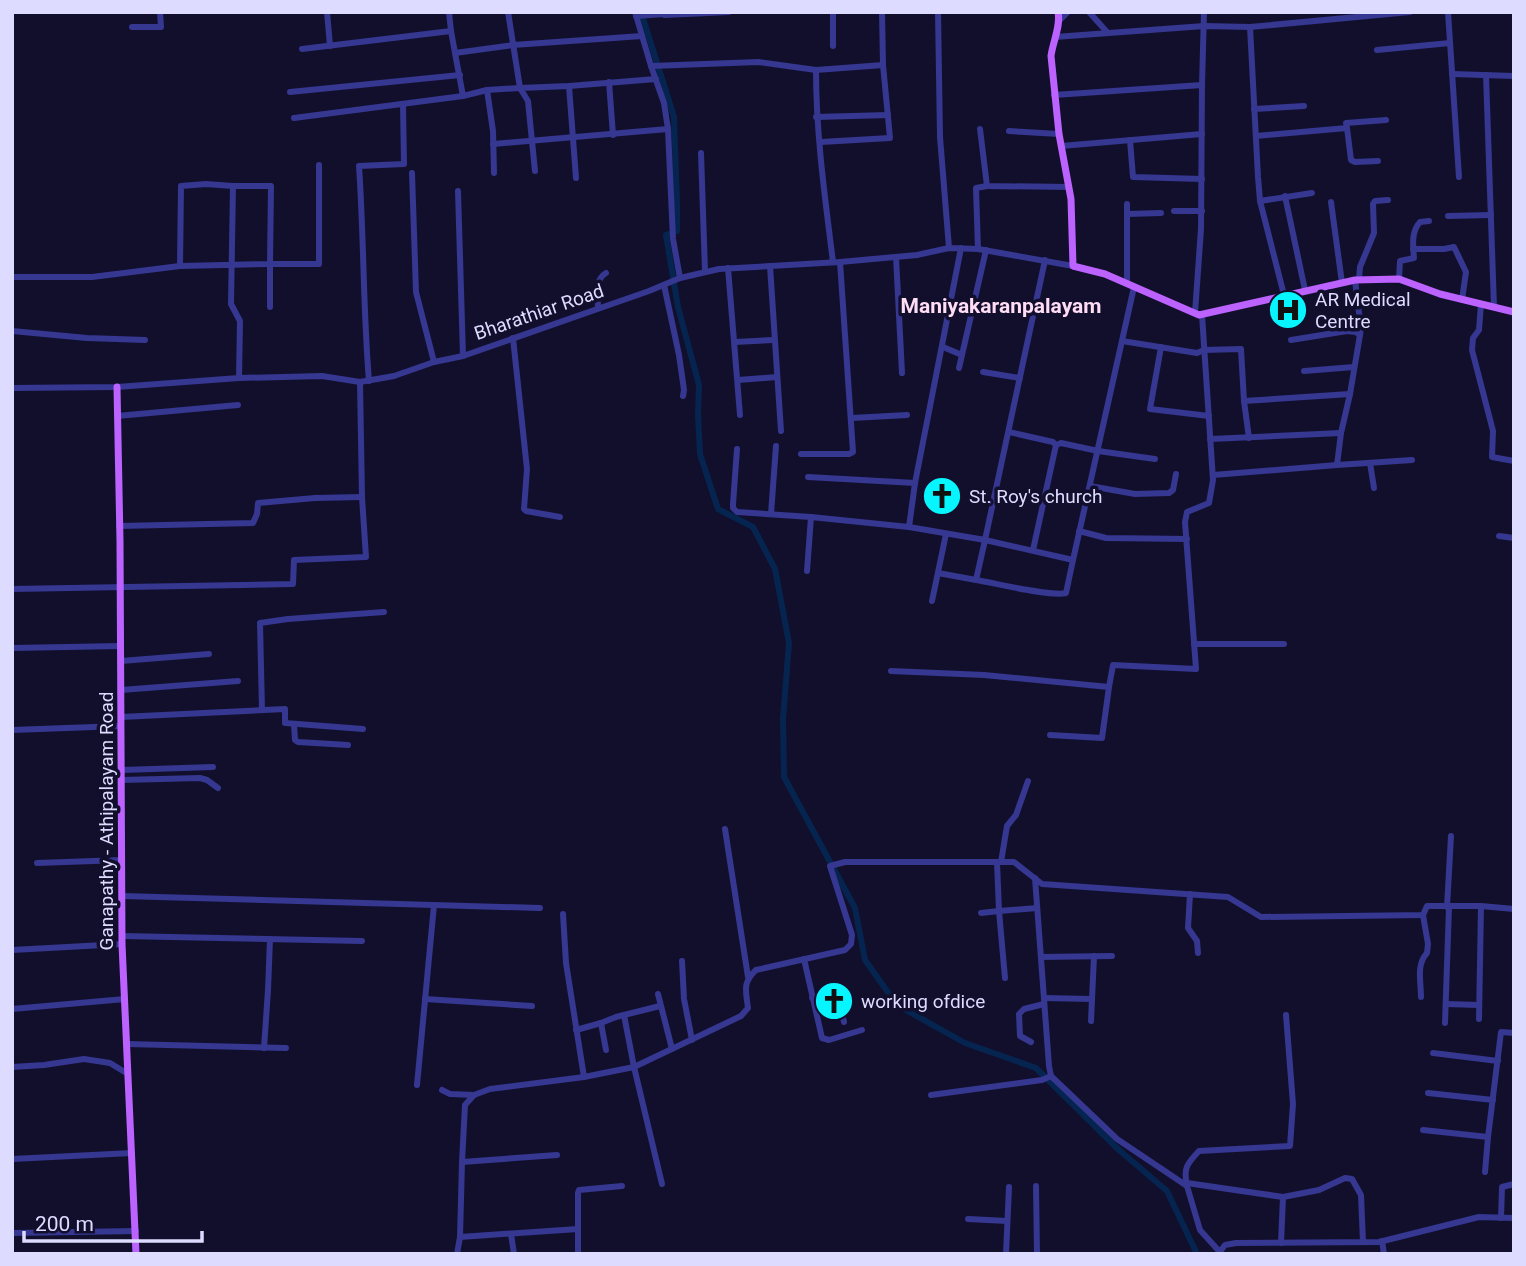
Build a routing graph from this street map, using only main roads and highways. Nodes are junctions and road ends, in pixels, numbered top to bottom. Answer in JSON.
{"nodes":[{"id":1,"x":1059,"y":16,"type":"edge"},
{"id":2,"x":1514,"y":312,"type":"edge"},
{"id":3,"x":117,"y":387,"type":"road end"},
{"id":4,"x":136,"y":1254,"type":"edge"}],
"edges":[{"from":1,"to":2,"type":"main road","name":"Bharathiar Road"},
{"from":3,"to":4,"type":"main road","name":"Ganapathy - Athipalayam Road"}]}
